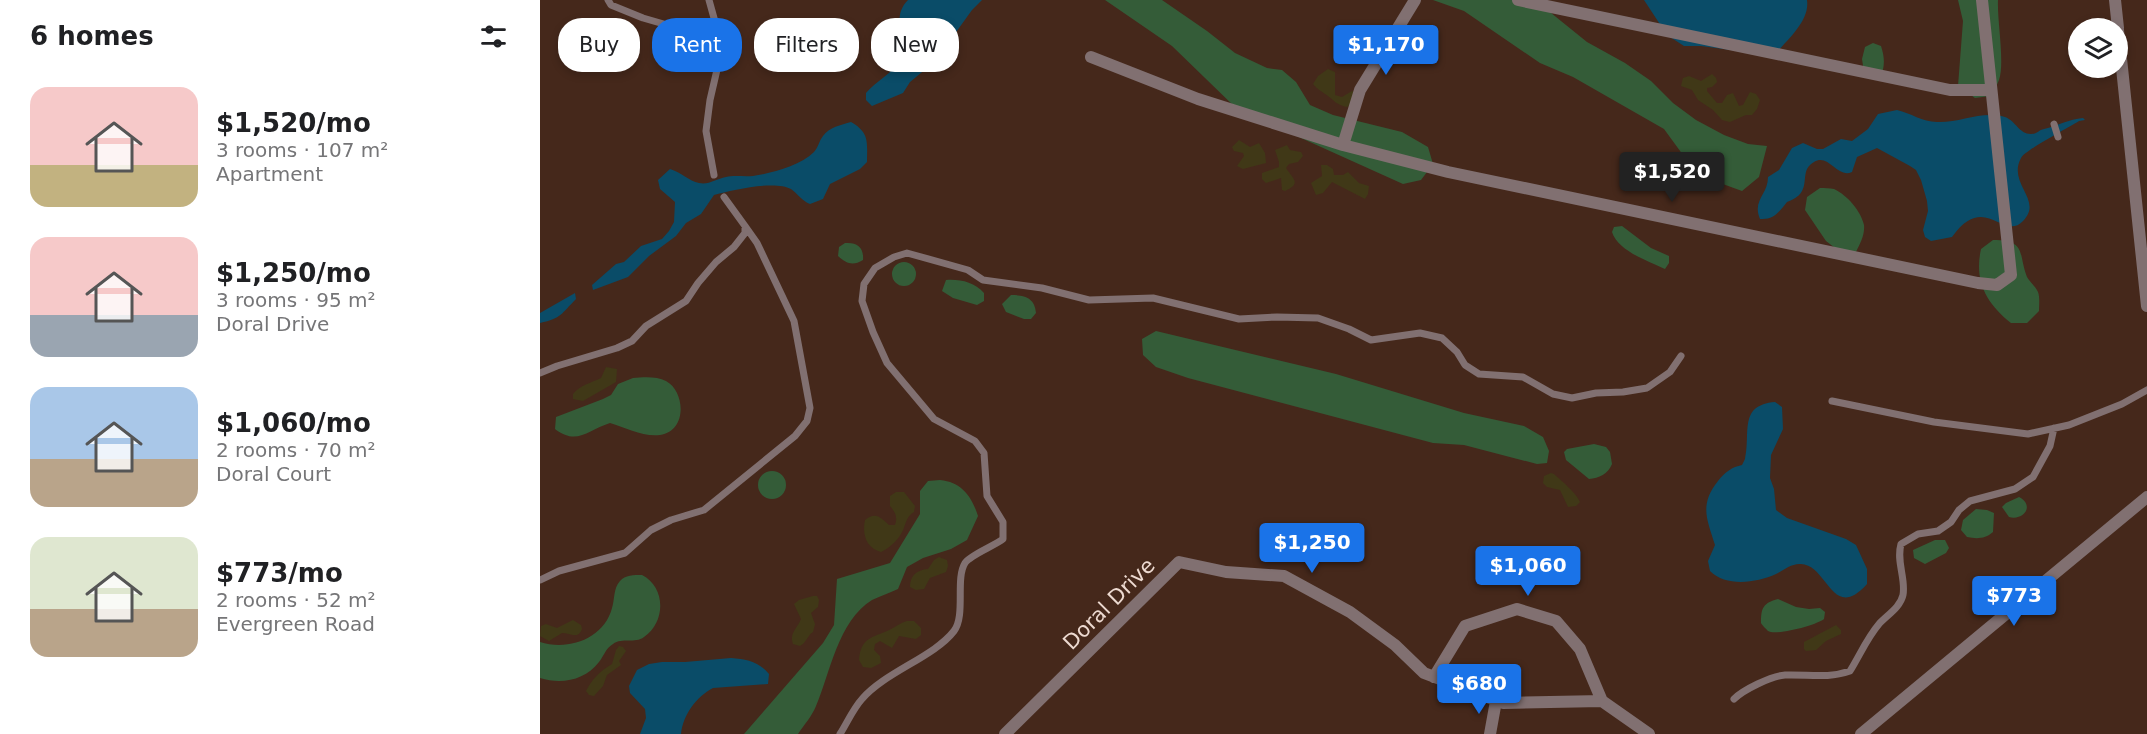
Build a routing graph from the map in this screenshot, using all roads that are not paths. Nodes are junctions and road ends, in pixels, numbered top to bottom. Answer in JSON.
{"nodes":[{"id":1,"x":608,"y":0,"type":"edge"},
{"id":2,"x":709,"y":0,"type":"edge"},
{"id":3,"x":1415,"y":0,"type":"edge"},
{"id":4,"x":1518,"y":0,"type":"edge"},
{"id":5,"x":1982,"y":0,"type":"edge"},
{"id":6,"x":2115,"y":0,"type":"edge"},
{"id":7,"x":714,"y":18,"type":"edge"},
{"id":8,"x":2117,"y":18,"type":"edge"},
{"id":9,"x":652,"y":21,"type":"edge"},
{"id":10,"x":1091,"y":57,"type":"dead end"},
{"id":11,"x":716,"y":72,"type":"edge"},
{"id":12,"x":2123,"y":78,"type":"edge"},
{"id":13,"x":1991,"y":90,"type":"junction"},
{"id":14,"x":2054,"y":124,"type":"dead end"},
{"id":15,"x":2058,"y":136,"type":"dead end"},
{"id":16,"x":1342,"y":145,"type":"junction"},
{"id":17,"x":714,"y":175,"type":"dead end"},
{"id":18,"x":724,"y":197,"type":"dead end"},
{"id":19,"x":745,"y":226,"type":"junction"},
{"id":20,"x":2147,"y":306,"type":"edge"},
{"id":21,"x":1681,"y":356,"type":"dead end"},
{"id":22,"x":540,"y":373,"type":"edge"},
{"id":23,"x":2147,"y":390,"type":"edge"},
{"id":24,"x":1832,"y":401,"type":"dead end"},
{"id":25,"x":2054,"y":428,"type":"junction"},
{"id":26,"x":2147,"y":497,"type":"edge"},
{"id":27,"x":540,"y":580,"type":"edge"},
{"id":28,"x":1434,"y":677,"type":"junction"},
{"id":29,"x":1734,"y":699,"type":"dead end"},
{"id":30,"x":1496,"y":701,"type":"junction"},
{"id":31,"x":1602,"y":701,"type":"junction"},
{"id":32,"x":840,"y":734,"type":"edge"},
{"id":33,"x":1005,"y":734,"type":"edge"},
{"id":34,"x":1490,"y":734,"type":"edge"},
{"id":35,"x":1649,"y":734,"type":"edge"},
{"id":36,"x":1861,"y":734,"type":"edge"}],
"edges":[{"from":1,"to":9,"type":"lane"},
{"from":2,"to":7,"type":"lane"},
{"from":3,"to":16,"type":"street"},
{"from":4,"to":13,"type":"street"},
{"from":5,"to":13,"type":"street"},
{"from":6,"to":8,"type":"street"},
{"from":10,"to":16,"type":"street"},
{"from":11,"to":17,"type":"lane"},
{"from":12,"to":20,"type":"street"},
{"from":13,"to":16,"type":"street"},
{"from":14,"to":15,"type":"lane"},
{"from":18,"to":19,"type":"lane"},
{"from":19,"to":22,"type":"lane"},
{"from":19,"to":27,"type":"lane"},
{"from":21,"to":32,"type":"lane"},
{"from":23,"to":25,"type":"lane"},
{"from":24,"to":25,"type":"lane"},
{"from":25,"to":29,"type":"lane"},
{"from":26,"to":36,"type":"street"},
{"from":28,"to":30,"type":"street","name":"Doral Drive"},
{"from":28,"to":31,"type":"street"},
{"from":28,"to":33,"type":"street","name":"Doral Drive"},
{"from":30,"to":31,"type":"street","name":"Doral Drive"},
{"from":30,"to":34,"type":"street"},
{"from":31,"to":35,"type":"street"}]}
